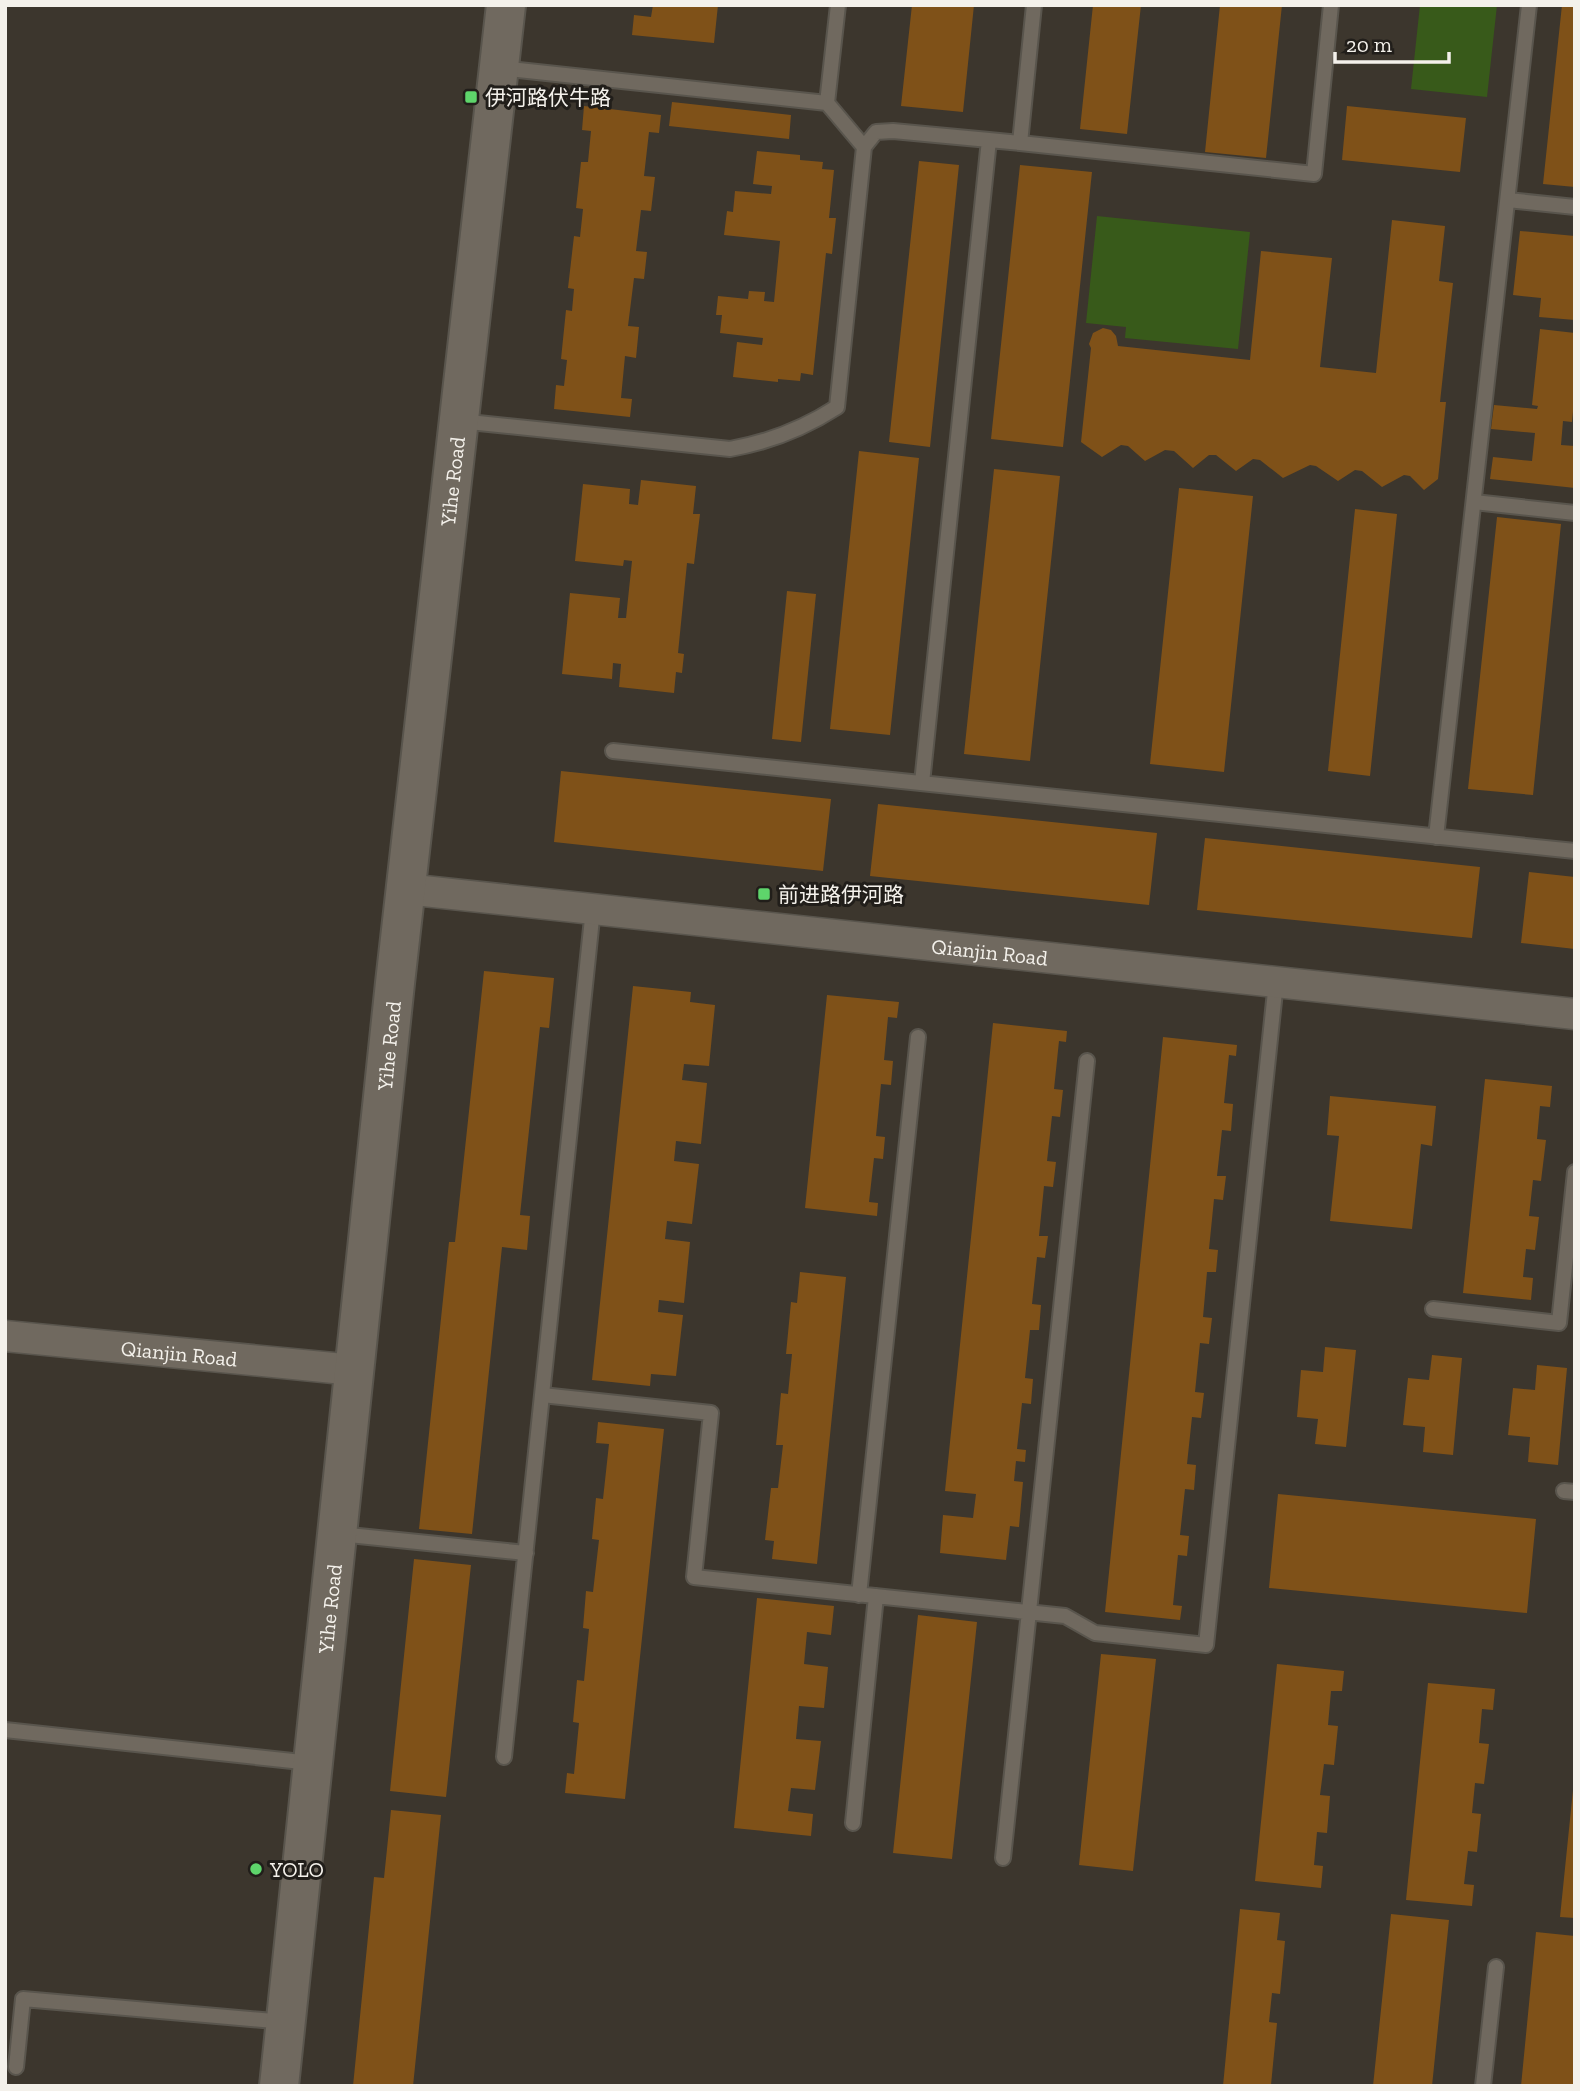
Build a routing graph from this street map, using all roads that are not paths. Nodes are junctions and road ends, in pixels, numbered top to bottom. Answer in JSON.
{"nodes":[{"id":1,"x":506,"y":5,"type":"edge"},
{"id":2,"x":838,"y":5,"type":"edge"},
{"id":3,"x":1034,"y":5,"type":"edge"},
{"id":4,"x":1331,"y":5,"type":"edge"},
{"id":5,"x":1529,"y":5,"type":"edge"},
{"id":6,"x":499,"y":68,"type":"junction"},
{"id":7,"x":827,"y":103,"type":"junction"},
{"id":8,"x":989,"y":140,"type":"junction"},
{"id":9,"x":1020,"y":143,"type":"junction"},
{"id":10,"x":864,"y":147,"type":"junction"},
{"id":11,"x":1508,"y":200,"type":"junction"},
{"id":12,"x":1575,"y":207,"type":"edge"},
{"id":13,"x":459,"y":421,"type":"junction"},
{"id":14,"x":1474,"y":502,"type":"junction"},
{"id":15,"x":1575,"y":513,"type":"edge"},
{"id":16,"x":613,"y":751,"type":"dead end"},
{"id":17,"x":922,"y":783,"type":"junction"},
{"id":18,"x":1436,"y":837,"type":"junction"},
{"id":19,"x":1575,"y":851,"type":"edge"},
{"id":20,"x":405,"y":889,"type":"junction"},
{"id":21,"x":593,"y":909,"type":"junction"},
{"id":22,"x":1276,"y":982,"type":"junction"},
{"id":23,"x":1575,"y":1014,"type":"edge"},
{"id":24,"x":918,"y":1037,"type":"dead end"},
{"id":25,"x":1087,"y":1061,"type":"dead end"},
{"id":26,"x":1575,"y":1172,"type":"edge"},
{"id":27,"x":1433,"y":1310,"type":"dead end"},
{"id":28,"x":5,"y":1336,"type":"edge"},
{"id":29,"x":354,"y":1370,"type":"junction"},
{"id":30,"x":542,"y":1395,"type":"junction"},
{"id":31,"x":337,"y":1533,"type":"junction"},
{"id":32,"x":526,"y":1553,"type":"junction"},
{"id":33,"x":859,"y":1595,"type":"junction"},
{"id":34,"x":876,"y":1596,"type":"junction"},
{"id":35,"x":1029,"y":1612,"type":"junction"},
{"id":36,"x":5,"y":1730,"type":"edge"},
{"id":37,"x":504,"y":1757,"type":"dead end"},
{"id":38,"x":313,"y":1763,"type":"junction"},
{"id":39,"x":853,"y":1823,"type":"dead end"},
{"id":40,"x":1003,"y":1858,"type":"dead end"},
{"id":41,"x":1496,"y":1967,"type":"dead end"},
{"id":42,"x":286,"y":2022,"type":"junction"},
{"id":43,"x":16,"y":2067,"type":"dead end"},
{"id":44,"x":279,"y":2086,"type":"edge"},
{"id":45,"x":1483,"y":2086,"type":"edge"}],
"edges":[{"from":1,"to":6,"type":"street","name":"Yihe Road"},
{"from":2,"to":7,"type":"lane"},
{"from":3,"to":9,"type":"lane"},
{"from":4,"to":9,"type":"lane"},
{"from":5,"to":11,"type":"lane"},
{"from":6,"to":7,"type":"lane"},
{"from":6,"to":13,"type":"street","name":"Yihe Road"},
{"from":7,"to":10,"type":"lane"},
{"from":8,"to":9,"type":"lane"},
{"from":8,"to":10,"type":"lane"},
{"from":8,"to":17,"type":"lane"},
{"from":10,"to":13,"type":"lane"},
{"from":11,"to":12,"type":"lane"},
{"from":11,"to":14,"type":"lane"},
{"from":13,"to":20,"type":"street","name":"Yihe Road"},
{"from":14,"to":15,"type":"lane"},
{"from":14,"to":18,"type":"lane"},
{"from":16,"to":17,"type":"lane"},
{"from":17,"to":18,"type":"lane"},
{"from":18,"to":19,"type":"lane"},
{"from":20,"to":21,"type":"street","name":"Qianjin Road"},
{"from":20,"to":29,"type":"street","name":"Yihe Road"},
{"from":21,"to":22,"type":"street","name":"Qianjin Road"},
{"from":21,"to":30,"type":"lane"},
{"from":22,"to":23,"type":"street","name":"Qianjin Road"},
{"from":22,"to":35,"type":"lane"},
{"from":24,"to":33,"type":"lane"},
{"from":25,"to":35,"type":"lane"},
{"from":26,"to":27,"type":"lane"},
{"from":28,"to":29,"type":"street","name":"Qianjin Road"},
{"from":29,"to":31,"type":"street","name":"Yihe Road"},
{"from":30,"to":32,"type":"lane"},
{"from":30,"to":33,"type":"lane"},
{"from":31,"to":32,"type":"lane"},
{"from":31,"to":38,"type":"street","name":"Yihe Road"},
{"from":32,"to":37,"type":"lane"},
{"from":33,"to":34,"type":"lane"},
{"from":34,"to":35,"type":"lane"},
{"from":34,"to":39,"type":"lane"},
{"from":35,"to":40,"type":"lane"},
{"from":36,"to":38,"type":"lane"},
{"from":38,"to":42,"type":"street","name":"Yihe Road"},
{"from":41,"to":45,"type":"lane"},
{"from":42,"to":43,"type":"lane"},
{"from":42,"to":44,"type":"street","name":"Yihe Road"}]}
